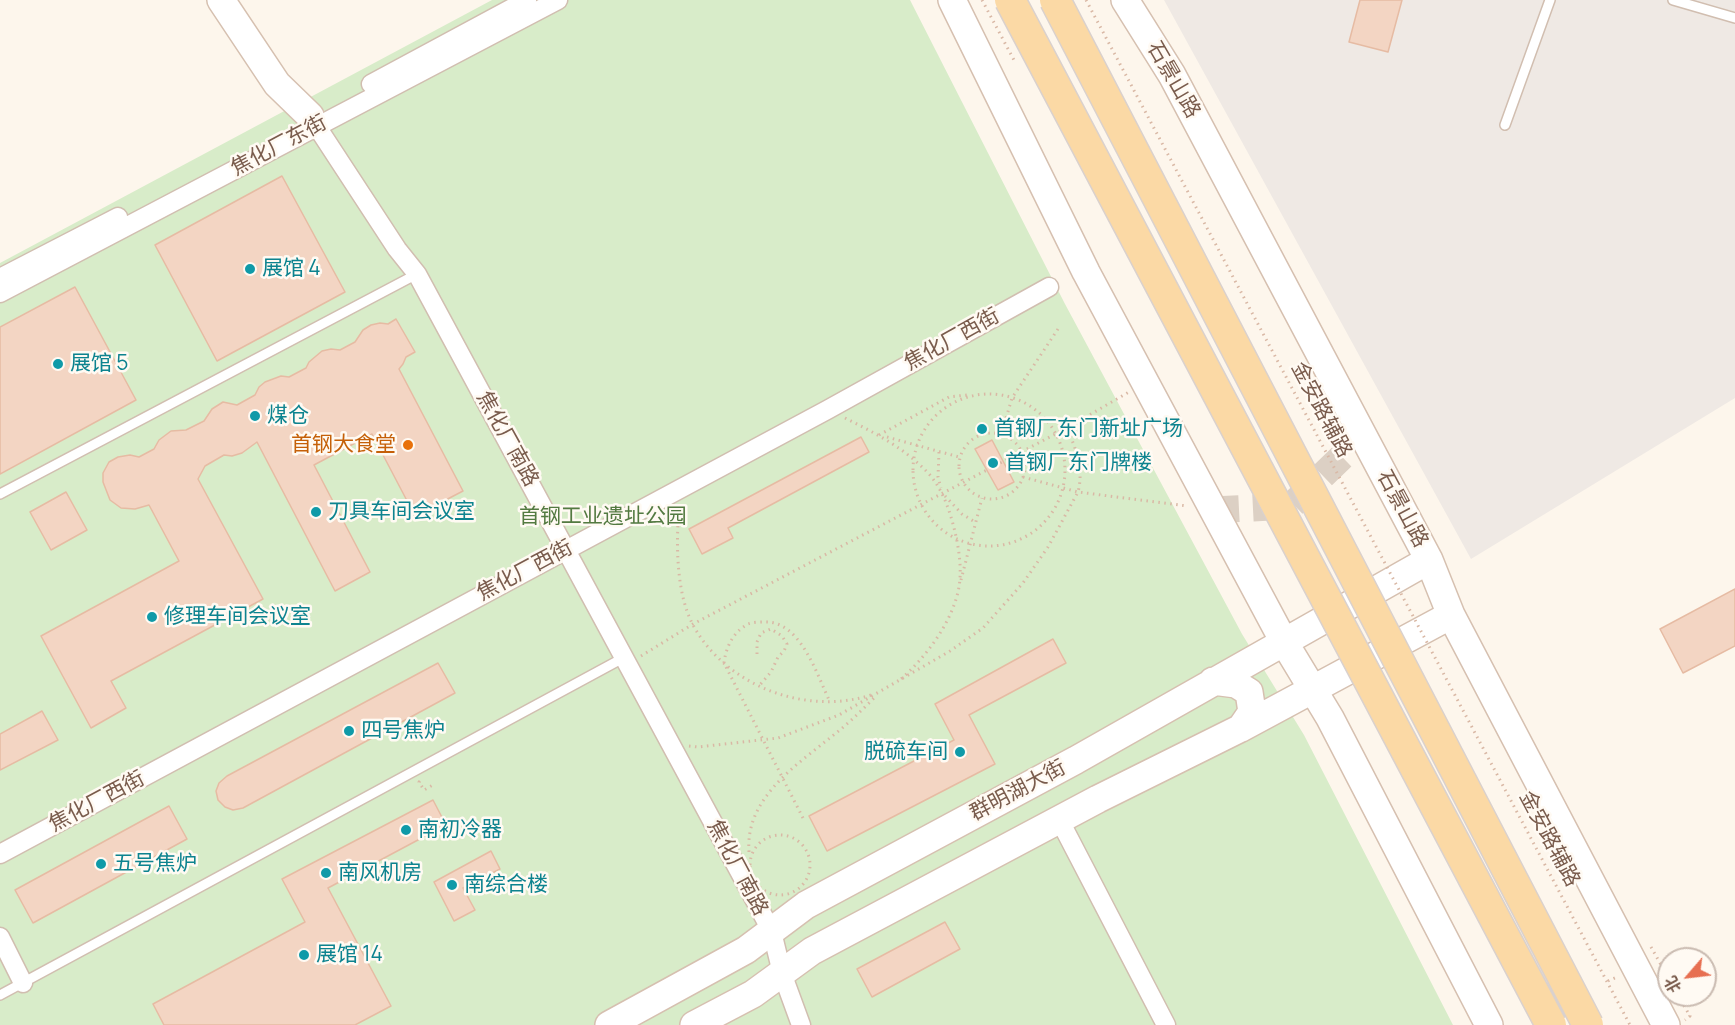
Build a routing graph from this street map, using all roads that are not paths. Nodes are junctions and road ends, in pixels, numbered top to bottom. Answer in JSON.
{"nodes":[{"id":1,"x":221,"y":0,"type":"edge"},
{"id":2,"x":527,"y":0,"type":"edge"},
{"id":3,"x":558,"y":0,"type":"edge"},
{"id":4,"x":952,"y":0,"type":"edge"},
{"id":5,"x":1010,"y":0,"type":"edge"},
{"id":6,"x":1055,"y":0,"type":"edge"},
{"id":7,"x":1125,"y":0,"type":"edge"},
{"id":8,"x":1550,"y":0,"type":"edge"},
{"id":9,"x":1673,"y":0,"type":"edge"},
{"id":10,"x":1735,"y":18,"type":"edge"},
{"id":11,"x":314,"y":121,"type":"junction"},
{"id":12,"x":1504,"y":125,"type":"dead end"},
{"id":13,"x":417,"y":274,"type":"junction"},
{"id":14,"x":0,"y":278,"type":"edge"},
{"id":15,"x":1049,"y":287,"type":"dead end"},
{"id":16,"x":0,"y":293,"type":"edge"},
{"id":17,"x":0,"y":494,"type":"edge"},
{"id":18,"x":567,"y":549,"type":"junction"},
{"id":19,"x":1429,"y":560,"type":"junction"},
{"id":20,"x":1451,"y":615,"type":"junction"},
{"id":21,"x":1284,"y":642,"type":"junction"},
{"id":22,"x":626,"y":661,"type":"junction"},
{"id":23,"x":1213,"y":681,"type":"junction"},
{"id":24,"x":1312,"y":688,"type":"junction"},
{"id":25,"x":1240,"y":728,"type":"junction"},
{"id":26,"x":1059,"y":819,"type":"junction"},
{"id":27,"x":0,"y":854,"type":"edge"},
{"id":28,"x":772,"y":932,"type":"junction"},
{"id":29,"x":0,"y":937,"type":"edge"},
{"id":30,"x":782,"y":973,"type":"junction"},
{"id":31,"x":23,"y":983,"type":"junction"},
{"id":32,"x":0,"y":996,"type":"edge"},
{"id":33,"x":609,"y":1025,"type":"edge"},
{"id":34,"x":694,"y":1025,"type":"edge"},
{"id":35,"x":801,"y":1025,"type":"edge"},
{"id":36,"x":1166,"y":1025,"type":"edge"},
{"id":37,"x":1489,"y":1025,"type":"edge"},
{"id":38,"x":1551,"y":1025,"type":"edge"},
{"id":39,"x":1588,"y":1025,"type":"edge"},
{"id":40,"x":1665,"y":1025,"type":"edge"}],
"edges":[{"from":1,"to":11,"type":"street"},
{"from":2,"to":11,"type":"street","name":"焦化厂东街"},
{"from":3,"to":11,"type":"street","name":"焦化厂东街"},
{"from":4,"to":21,"type":"street"},
{"from":5,"to":38,"type":"main road","bridge":true},
{"from":6,"to":39,"type":"main road","bridge":true},
{"from":7,"to":19,"type":"street","name":"石景山路"},
{"from":8,"to":12,"type":"lane"},
{"from":9,"to":10,"type":"lane"},
{"from":11,"to":13,"type":"street","name":"焦化厂南路"},
{"from":11,"to":14,"type":"street","name":"焦化厂东街"},
{"from":11,"to":16,"type":"street","name":"焦化厂东街"},
{"from":13,"to":17,"type":"lane"},
{"from":13,"to":18,"type":"street","name":"焦化厂南路"},
{"from":15,"to":18,"type":"street","name":"焦化厂西街"},
{"from":18,"to":22,"type":"street","name":"焦化厂南路"},
{"from":18,"to":27,"type":"street","name":"焦化厂西街"},
{"from":19,"to":20,"type":"street","name":"石景山路"},
{"from":19,"to":21,"type":"street","name":"群明湖大街"},
{"from":20,"to":24,"type":"street","name":"群明湖大街"},
{"from":20,"to":40,"type":"street","name":"石景山路"},
{"from":21,"to":23,"type":"street","name":"群明湖大街"},
{"from":21,"to":24,"type":"street"},
{"from":22,"to":28,"type":"street","name":"焦化厂南路"},
{"from":22,"to":31,"type":"lane"},
{"from":23,"to":25,"type":"street"},
{"from":23,"to":28,"type":"street","name":"群明湖大街"},
{"from":24,"to":25,"type":"street","name":"群明湖大街"},
{"from":24,"to":37,"type":"street"},
{"from":25,"to":26,"type":"street","name":"群明湖大街"},
{"from":26,"to":30,"type":"street","name":"群明湖大街"},
{"from":26,"to":36,"type":"street"},
{"from":28,"to":30,"type":"street","name":"焦化厂南路"},
{"from":28,"to":33,"type":"street","name":"群明湖大街"},
{"from":29,"to":31,"type":"street"},
{"from":30,"to":34,"type":"street","name":"群明湖大街"},
{"from":30,"to":35,"type":"street","name":"焦化厂南路"},
{"from":31,"to":32,"type":"lane"}]}
